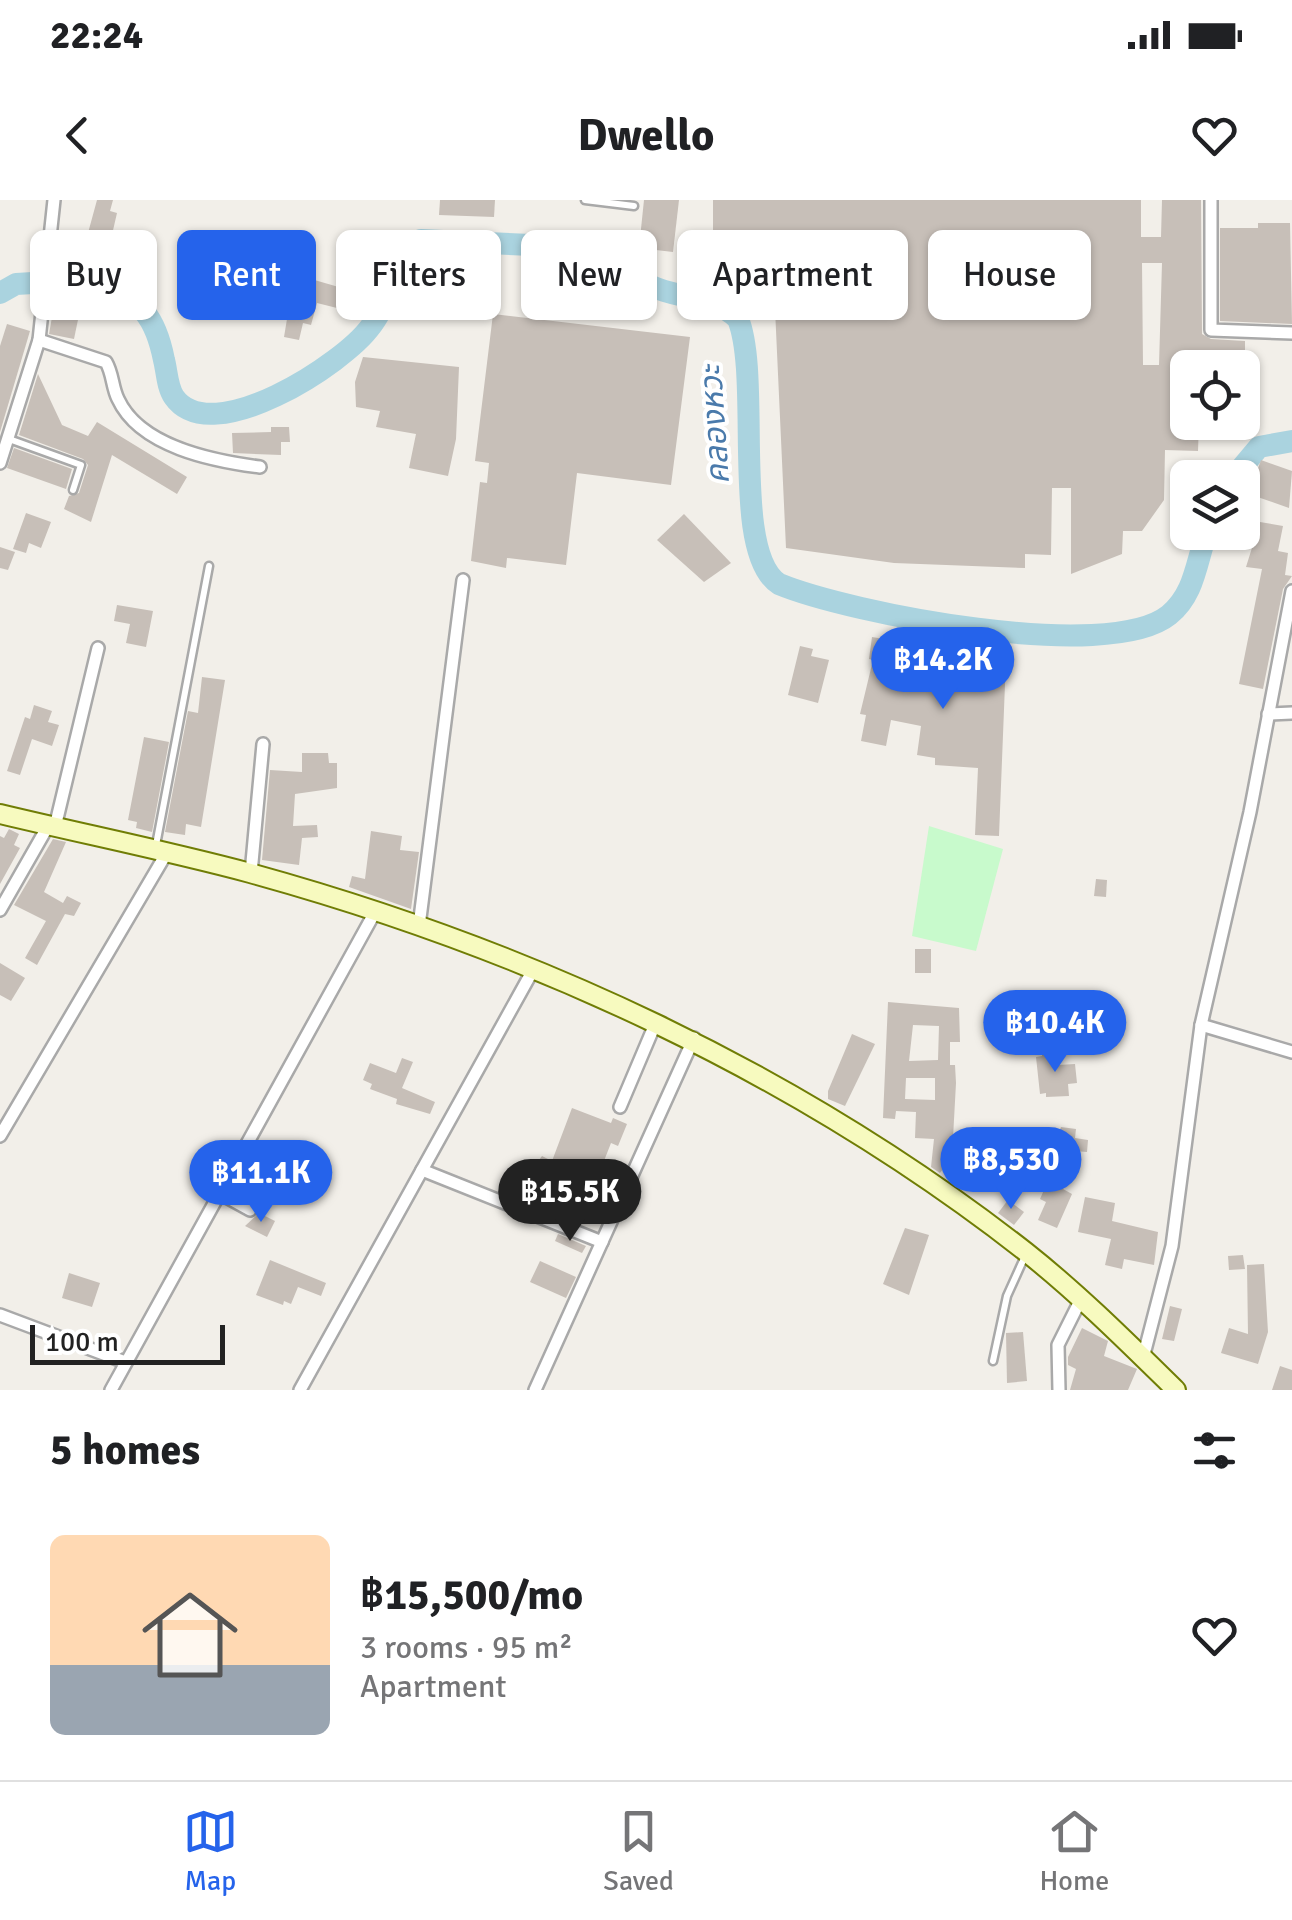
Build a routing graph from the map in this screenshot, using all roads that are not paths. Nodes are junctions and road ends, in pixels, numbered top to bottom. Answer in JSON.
{"nodes":[{"id":1,"x":54,"y":200,"type":"edge"},
{"id":2,"x":584,"y":200,"type":"edge"},
{"id":3,"x":1211,"y":200,"type":"edge"},
{"id":4,"x":634,"y":206,"type":"dead end"},
{"id":5,"x":1292,"y":333,"type":"edge"},
{"id":6,"x":39,"y":340,"type":"junction"},
{"id":7,"x":8,"y":439,"type":"junction"},
{"id":8,"x":0,"y":464,"type":"edge"},
{"id":9,"x":260,"y":467,"type":"dead end"},
{"id":10,"x":73,"y":490,"type":"dead end"},
{"id":11,"x":209,"y":566,"type":"dead end"},
{"id":12,"x":463,"y":580,"type":"dead end"},
{"id":13,"x":1292,"y":591,"type":"edge"},
{"id":14,"x":98,"y":648,"type":"dead end"},
{"id":15,"x":1292,"y":713,"type":"edge"},
{"id":16,"x":1268,"y":714,"type":"junction"},
{"id":17,"x":263,"y":744,"type":"dead end"},
{"id":18,"x":0,"y":814,"type":"edge"},
{"id":19,"x":51,"y":826,"type":"junction"},
{"id":20,"x":160,"y":853,"type":"junction"},
{"id":21,"x":250,"y":873,"type":"junction"},
{"id":22,"x":0,"y":910,"type":"edge"},
{"id":23,"x":376,"y":912,"type":"junction"},
{"id":24,"x":419,"y":926,"type":"junction"},
{"id":25,"x":532,"y":970,"type":"junction"},
{"id":26,"x":656,"y":1022,"type":"junction"},
{"id":27,"x":1201,"y":1026,"type":"junction"},
{"id":28,"x":694,"y":1038,"type":"junction"},
{"id":29,"x":1292,"y":1052,"type":"edge"},
{"id":30,"x":620,"y":1107,"type":"dead end"},
{"id":31,"x":0,"y":1136,"type":"edge"},
{"id":32,"x":422,"y":1170,"type":"junction"},
{"id":33,"x":219,"y":1193,"type":"junction"},
{"id":34,"x":250,"y":1210,"type":"dead end"},
{"id":35,"x":602,"y":1242,"type":"junction"},
{"id":36,"x":1027,"y":1253,"type":"junction"},
{"id":37,"x":1081,"y":1299,"type":"junction"},
{"id":38,"x":0,"y":1315,"type":"edge"},
{"id":39,"x":1144,"y":1358,"type":"junction"},
{"id":40,"x":992,"y":1361,"type":"dead end"},
{"id":41,"x":125,"y":1362,"type":"junction"},
{"id":42,"x":111,"y":1390,"type":"edge"},
{"id":43,"x":300,"y":1390,"type":"edge"},
{"id":44,"x":536,"y":1390,"type":"edge"},
{"id":45,"x":1059,"y":1390,"type":"edge"},
{"id":46,"x":1176,"y":1390,"type":"edge"}],
"edges":[{"from":1,"to":6,"type":"street"},
{"from":2,"to":4,"type":"lane"},
{"from":3,"to":5,"type":"street"},
{"from":6,"to":7,"type":"street"},
{"from":6,"to":9,"type":"street"},
{"from":7,"to":8,"type":"street"},
{"from":7,"to":10,"type":"lane"},
{"from":11,"to":20,"type":"lane"},
{"from":12,"to":24,"type":"street"},
{"from":13,"to":16,"type":"street"},
{"from":14,"to":19,"type":"street"},
{"from":15,"to":16,"type":"street"},
{"from":16,"to":27,"type":"street"},
{"from":17,"to":21,"type":"street"},
{"from":18,"to":19,"type":"street"},
{"from":19,"to":20,"type":"street"},
{"from":19,"to":22,"type":"street"},
{"from":20,"to":21,"type":"street"},
{"from":20,"to":31,"type":"street"},
{"from":21,"to":23,"type":"street"},
{"from":23,"to":24,"type":"street"},
{"from":23,"to":33,"type":"street"},
{"from":24,"to":25,"type":"street"},
{"from":25,"to":26,"type":"street"},
{"from":25,"to":32,"type":"street"},
{"from":26,"to":28,"type":"street"},
{"from":26,"to":30,"type":"street"},
{"from":27,"to":29,"type":"street"},
{"from":27,"to":39,"type":"street"},
{"from":28,"to":35,"type":"street"},
{"from":28,"to":36,"type":"street"},
{"from":32,"to":35,"type":"street"},
{"from":32,"to":43,"type":"street"},
{"from":33,"to":34,"type":"street"},
{"from":33,"to":41,"type":"street"},
{"from":35,"to":44,"type":"street"},
{"from":36,"to":37,"type":"street"},
{"from":36,"to":40,"type":"lane"},
{"from":37,"to":39,"type":"street"},
{"from":37,"to":45,"type":"street"},
{"from":38,"to":41,"type":"street"},
{"from":39,"to":46,"type":"street"},
{"from":41,"to":42,"type":"street"}]}
